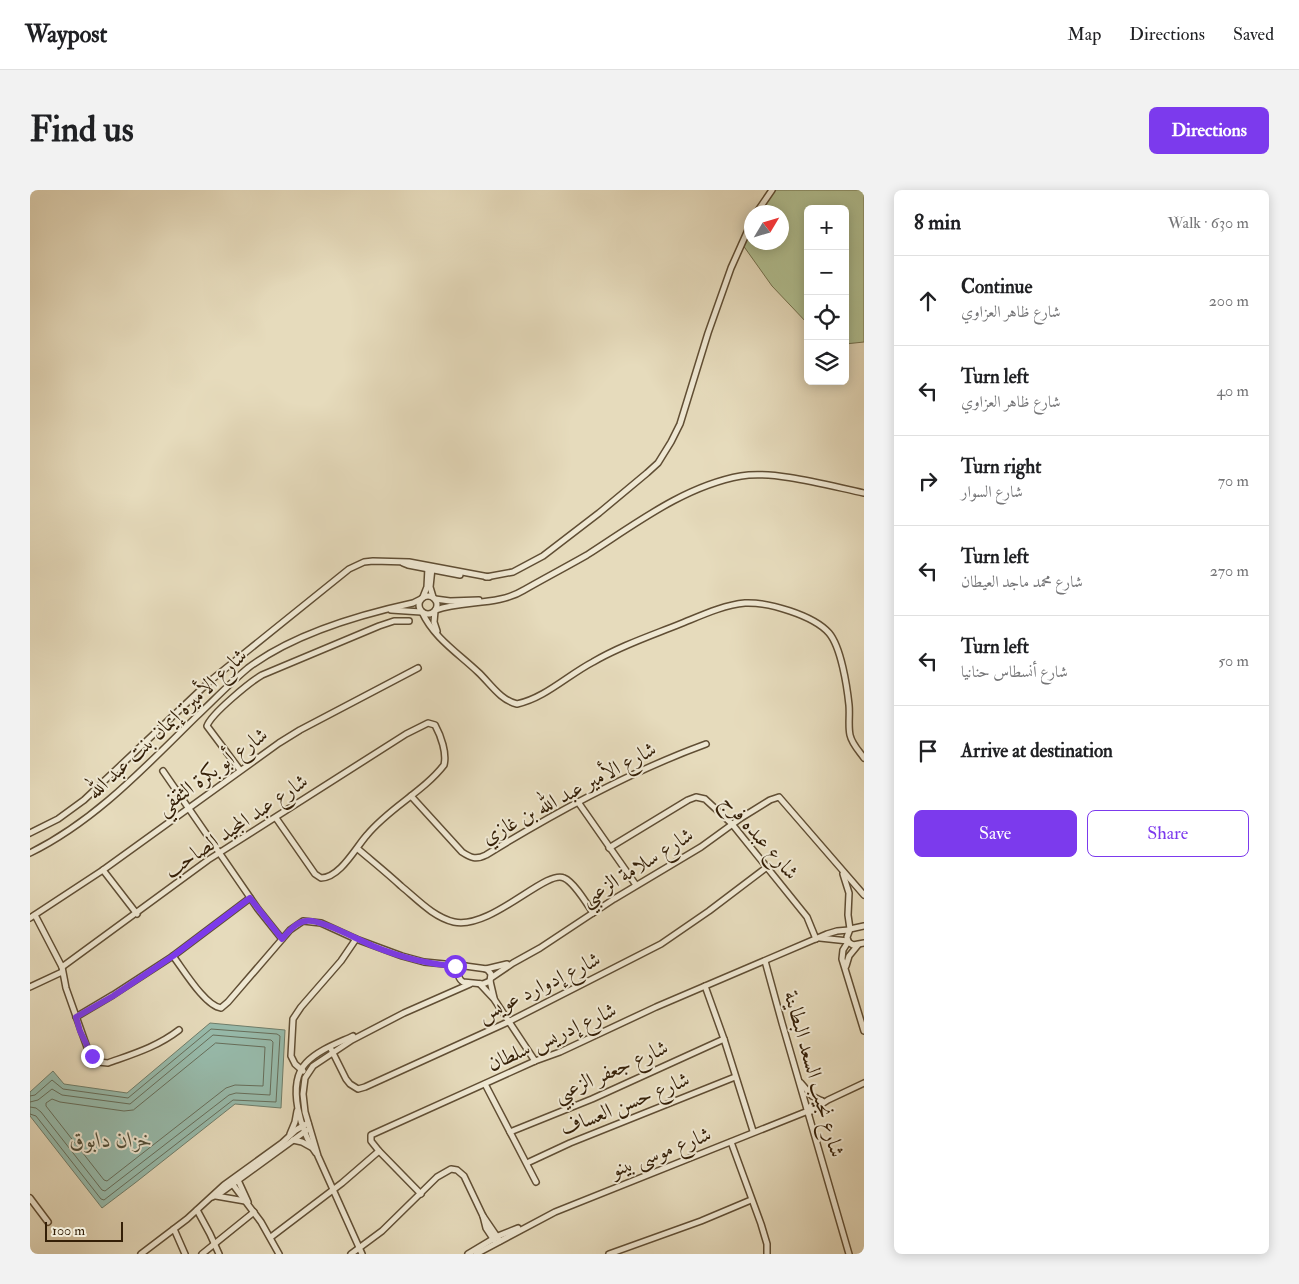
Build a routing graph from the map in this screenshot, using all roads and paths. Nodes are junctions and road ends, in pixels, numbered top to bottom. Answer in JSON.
{"nodes":[{"id":1,"x":772,"y":190,"type":"edge"},
{"id":2,"x":762,"y":205,"type":"edge"},
{"id":3,"x":744,"y":239,"type":"edge"},
{"id":4,"x":864,"y":493,"type":"edge"},
{"id":5,"x":430,"y":567,"type":"junction"},
{"id":6,"x":528,"y":587,"type":"junction"},
{"id":7,"x":422,"y":598,"type":"junction"},
{"id":8,"x":434,"y":598,"type":"junction"},
{"id":9,"x":388,"y":610,"type":"junction"},
{"id":10,"x":436,"y":611,"type":"junction"},
{"id":11,"x":422,"y":612,"type":"junction"},
{"id":12,"x":409,"y":621,"type":"dead end"},
{"id":13,"x":446,"y":644,"type":"junction"},
{"id":14,"x":418,"y":668,"type":"dead end"},
{"id":15,"x":706,"y":744,"type":"dead end"},
{"id":16,"x":864,"y":758,"type":"edge"},
{"id":17,"x":240,"y":770,"type":"junction"},
{"id":18,"x":163,"y":771,"type":"dead end"},
{"id":19,"x":411,"y":796,"type":"junction"},
{"id":20,"x":578,"y":802,"type":"junction"},
{"id":21,"x":188,"y":808,"type":"junction"},
{"id":22,"x":276,"y":818,"type":"junction"},
{"id":23,"x":732,"y":824,"type":"junction"},
{"id":24,"x":30,"y":833,"type":"edge"},
{"id":25,"x":609,"y":848,"type":"junction"},
{"id":26,"x":358,"y":849,"type":"junction"},
{"id":27,"x":30,"y":853,"type":"edge"},
{"id":28,"x":220,"y":853,"type":"junction"},
{"id":29,"x":767,"y":867,"type":"junction"},
{"id":30,"x":103,"y":870,"type":"junction"},
{"id":31,"x":842,"y":871,"type":"junction"},
{"id":32,"x":636,"y":885,"type":"junction"},
{"id":33,"x":864,"y":895,"type":"edge"},
{"id":34,"x":250,"y":898,"type":"junction"},
{"id":35,"x":593,"y":912,"type":"junction"},
{"id":36,"x":137,"y":914,"type":"junction"},
{"id":37,"x":32,"y":916,"type":"edge"},
{"id":38,"x":864,"y":926,"type":"edge"},
{"id":39,"x":850,"y":930,"type":"junction"},
{"id":40,"x":282,"y":939,"type":"junction"},
{"id":41,"x":356,"y":939,"type":"junction"},
{"id":42,"x":818,"y":939,"type":"junction"},
{"id":43,"x":848,"y":941,"type":"junction"},
{"id":44,"x":864,"y":943,"type":"edge"},
{"id":45,"x":858,"y":945,"type":"junction"},
{"id":46,"x":173,"y":956,"type":"junction"},
{"id":47,"x":765,"y":961,"type":"junction"},
{"id":48,"x":512,"y":963,"type":"junction"},
{"id":49,"x":444,"y":965,"type":"junction"},
{"id":50,"x":465,"y":966,"type":"junction"},
{"id":51,"x":485,"y":969,"type":"junction"},
{"id":52,"x":845,"y":969,"type":"junction"},
{"id":53,"x":62,"y":970,"type":"junction"},
{"id":54,"x":458,"y":976,"type":"junction"},
{"id":55,"x":491,"y":979,"type":"junction"},
{"id":56,"x":470,"y":984,"type":"junction"},
{"id":57,"x":480,"y":984,"type":"junction"},
{"id":58,"x":705,"y":986,"type":"junction"},
{"id":59,"x":30,"y":987,"type":"edge"},
{"id":60,"x":451,"y":991,"type":"junction"},
{"id":61,"x":494,"y":999,"type":"junction"},
{"id":62,"x":76,"y":1017,"type":"junction"},
{"id":63,"x":862,"y":1018,"type":"edge"},
{"id":64,"x":508,"y":1022,"type":"junction"},
{"id":65,"x":179,"y":1030,"type":"dead end"},
{"id":66,"x":864,"y":1031,"type":"edge"},
{"id":67,"x":724,"y":1039,"type":"junction"},
{"id":68,"x":331,"y":1050,"type":"junction"},
{"id":69,"x":535,"y":1061,"type":"junction"},
{"id":70,"x":301,"y":1070,"type":"junction"},
{"id":71,"x":307,"y":1073,"type":"junction"},
{"id":72,"x":735,"y":1077,"type":"junction"},
{"id":73,"x":798,"y":1079,"type":"junction"},
{"id":74,"x":864,"y":1083,"type":"edge"},
{"id":75,"x":485,"y":1084,"type":"junction"},
{"id":76,"x":828,"y":1100,"type":"junction"},
{"id":77,"x":822,"y":1101,"type":"junction"},
{"id":78,"x":298,"y":1104,"type":"junction"},
{"id":79,"x":808,"y":1111,"type":"junction"},
{"id":80,"x":306,"y":1127,"type":"junction"},
{"id":81,"x":510,"y":1132,"type":"junction"},
{"id":82,"x":753,"y":1132,"type":"junction"},
{"id":83,"x":291,"y":1139,"type":"junction"},
{"id":84,"x":731,"y":1142,"type":"junction"},
{"id":85,"x":312,"y":1148,"type":"junction"},
{"id":86,"x":379,"y":1151,"type":"junction"},
{"id":87,"x":318,"y":1156,"type":"junction"},
{"id":88,"x":527,"y":1163,"type":"junction"},
{"id":89,"x":237,"y":1178,"type":"junction"},
{"id":90,"x":536,"y":1182,"type":"dead end"},
{"id":91,"x":231,"y":1183,"type":"junction"},
{"id":92,"x":332,"y":1190,"type":"junction"},
{"id":93,"x":422,"y":1194,"type":"junction"},
{"id":94,"x":212,"y":1197,"type":"junction"},
{"id":95,"x":30,"y":1198,"type":"edge"},
{"id":96,"x":752,"y":1200,"type":"junction"},
{"id":97,"x":247,"y":1203,"type":"junction"},
{"id":98,"x":197,"y":1210,"type":"junction"},
{"id":99,"x":254,"y":1212,"type":"junction"},
{"id":100,"x":48,"y":1222,"type":"dead end"},
{"id":101,"x":174,"y":1229,"type":"junction"},
{"id":102,"x":271,"y":1237,"type":"junction"},
{"id":103,"x":497,"y":1240,"type":"junction"},
{"id":104,"x":215,"y":1244,"type":"junction"},
{"id":105,"x":483,"y":1250,"type":"edge"},
{"id":106,"x":361,"y":1251,"type":"edge"},
{"id":107,"x":141,"y":1254,"type":"edge"},
{"id":108,"x":185,"y":1254,"type":"edge"},
{"id":109,"x":202,"y":1254,"type":"edge"},
{"id":110,"x":219,"y":1254,"type":"edge"},
{"id":111,"x":278,"y":1254,"type":"edge"},
{"id":112,"x":351,"y":1254,"type":"edge"},
{"id":113,"x":468,"y":1254,"type":"edge"},
{"id":114,"x":476,"y":1254,"type":"edge"},
{"id":115,"x":609,"y":1254,"type":"edge"},
{"id":116,"x":767,"y":1254,"type":"edge"},
{"id":117,"x":849,"y":1254,"type":"edge"}],
"edges":[{"from":1,"to":2,"type":"street"},
{"from":3,"to":5,"type":"street"},
{"from":4,"to":6,"type":"street"},
{"from":5,"to":7,"type":"street"},
{"from":5,"to":8,"type":"street"},
{"from":5,"to":24,"type":"street"},
{"from":6,"to":8,"type":"street"},
{"from":6,"to":10,"type":"street"},
{"from":7,"to":8,"type":"street"},
{"from":7,"to":9,"type":"street","name":"شارع الأميرة إيمان بنت عبد الله"},
{"from":7,"to":11,"type":"street"},
{"from":8,"to":10,"type":"street"},
{"from":9,"to":11,"type":"street","name":"شارع الأميرة إيمان بنت عبد الله"},
{"from":9,"to":27,"type":"street","name":"شارع الأميرة إيمان بنت عبد الله"},
{"from":10,"to":11,"type":"street"},
{"from":10,"to":13,"type":"street"},
{"from":11,"to":13,"type":"street"},
{"from":12,"to":17,"type":"street","name":"شارع الأميرة إيمان بنت عبد الله"},
{"from":13,"to":16,"type":"street"},
{"from":14,"to":17,"type":"street","name":"شارع أبو بكرة الثقفي"},
{"from":15,"to":20,"type":"street","name":"شارع الأمير عبد الله بن غازي"},
{"from":17,"to":21,"type":"street","name":"شارع أبو بكرة الثقفي"},
{"from":18,"to":21,"type":"street"},
{"from":19,"to":20,"type":"street","name":"شارع الأمير عبد الله بن غازي"},
{"from":19,"to":22,"type":"street","name":"شارع عبد المجيد الصاحب"},
{"from":19,"to":26,"type":"street"},
{"from":20,"to":25,"type":"street"},
{"from":21,"to":28,"type":"street"},
{"from":21,"to":30,"type":"street","name":"شارع أبو بكرة الثقفي"},
{"from":22,"to":26,"type":"street"},
{"from":22,"to":28,"type":"street","name":"شارع عبد المجيد الصاحب"},
{"from":23,"to":25,"type":"street","name":"شارع عبده فرج"},
{"from":23,"to":29,"type":"street","name":"شارع عبده فرج"},
{"from":23,"to":31,"type":"street","name":"شارع سلامة الزعبي"},
{"from":23,"to":32,"type":"street","name":"شارع سلامة الزعبي"},
{"from":25,"to":32,"type":"street"},
{"from":26,"to":35,"type":"street"},
{"from":28,"to":34,"type":"street"},
{"from":28,"to":36,"type":"street","name":"شارع عبد المجيد الصاحب"},
{"from":29,"to":42,"type":"street","name":"شارع عبده فرج"},
{"from":29,"to":64,"type":"street","name":"شارع إدوارد عويس"},
{"from":30,"to":36,"type":"street"},
{"from":30,"to":37,"type":"street","name":"شارع أبو بكرة الثقفي"},
{"from":31,"to":33,"type":"street"},
{"from":31,"to":39,"type":"street"},
{"from":32,"to":35,"type":"street","name":"شارع سلامة الزعبي"},
{"from":34,"to":40,"type":"street"},
{"from":34,"to":46,"type":"street"},
{"from":35,"to":48,"type":"street","name":"شارع سلامة الزعبي"},
{"from":36,"to":53,"type":"street","name":"شارع عبد المجيد الصاحب"},
{"from":37,"to":53,"type":"street"},
{"from":38,"to":39,"type":"street","name":"شارع إدريس سلطان"},
{"from":39,"to":42,"type":"street","name":"شارع إدريس سلطان"},
{"from":39,"to":43,"type":"street"},
{"from":40,"to":41,"type":"street"},
{"from":40,"to":46,"type":"street"},
{"from":41,"to":49,"type":"street"},
{"from":41,"to":70,"type":"street"},
{"from":42,"to":43,"type":"street","name":"شارع إدريس سلطان"},
{"from":42,"to":47,"type":"street","name":"شارع إدريس سلطان"},
{"from":43,"to":45,"type":"street","name":"شارع إدريس سلطان"},
{"from":43,"to":52,"type":"street"},
{"from":44,"to":45,"type":"street"},
{"from":45,"to":52,"type":"street"},
{"from":46,"to":62,"type":"street"},
{"from":47,"to":58,"type":"street","name":"شارع إدريس سلطان"},
{"from":47,"to":73,"type":"street","name":"شارع نجيب السعد البطاينة"},
{"from":48,"to":51,"type":"street","name":"شارع سلامة الزعبي"},
{"from":48,"to":55,"type":"street","name":"شارع سلامة الزعبي"},
{"from":49,"to":50,"type":"street"},
{"from":49,"to":54,"type":"street"},
{"from":50,"to":51,"type":"street"},
{"from":50,"to":54,"type":"street"},
{"from":51,"to":55,"type":"street"},
{"from":52,"to":63,"type":"street"},
{"from":53,"to":59,"type":"street","name":"شارع عبد المجيد الصاحب"},
{"from":53,"to":62,"type":"street"},
{"from":54,"to":56,"type":"street"},
{"from":54,"to":60,"type":"street"},
{"from":55,"to":57,"type":"street","name":"شارع سلامة الزعبي"},
{"from":55,"to":61,"type":"street"},
{"from":56,"to":57,"type":"street"},
{"from":56,"to":60,"type":"street"},
{"from":57,"to":61,"type":"street"},
{"from":58,"to":67,"type":"street"},
{"from":58,"to":69,"type":"street","name":"شارع إدريس سلطان"},
{"from":60,"to":68,"type":"street"},
{"from":61,"to":64,"type":"street"},
{"from":62,"to":65,"type":"street"},
{"from":63,"to":66,"type":"street"},
{"from":64,"to":68,"type":"street","name":"شارع إدوارد عويس"},
{"from":64,"to":69,"type":"street"},
{"from":67,"to":72,"type":"street"},
{"from":67,"to":81,"type":"street","name":"شارع جعفر الزعبي"},
{"from":68,"to":70,"type":"street"},
{"from":68,"to":71,"type":"street"},
{"from":69,"to":75,"type":"street","name":"شارع إدريس سلطان"},
{"from":70,"to":71,"type":"street"},
{"from":70,"to":78,"type":"street"},
{"from":71,"to":80,"type":"street"},
{"from":72,"to":82,"type":"street"},
{"from":72,"to":88,"type":"street","name":"شارع حسن العساف"},
{"from":73,"to":77,"type":"street"},
{"from":73,"to":79,"type":"street","name":"شارع نجيب السعد البطاينة"},
{"from":74,"to":76,"type":"street"},
{"from":75,"to":81,"type":"street"},
{"from":75,"to":86,"type":"street","name":"شارع إدريس سلطان"},
{"from":76,"to":77,"type":"street"},
{"from":76,"to":79,"type":"street"},
{"from":77,"to":79,"type":"street"},
{"from":78,"to":80,"type":"street"},
{"from":78,"to":83,"type":"street"},
{"from":79,"to":82,"type":"street","name":"شارع موسى بينو"},
{"from":79,"to":117,"type":"street","name":"شارع نجيب السعد البطاينة"},
{"from":80,"to":83,"type":"street"},
{"from":80,"to":85,"type":"street"},
{"from":80,"to":87,"type":"street"},
{"from":81,"to":88,"type":"street"},
{"from":82,"to":84,"type":"street","name":"شارع موسى بينو"},
{"from":83,"to":85,"type":"street"},
{"from":83,"to":89,"type":"street"},
{"from":84,"to":96,"type":"street"},
{"from":84,"to":103,"type":"street","name":"شارع موسى بينو"},
{"from":85,"to":87,"type":"street"},
{"from":86,"to":92,"type":"street"},
{"from":86,"to":93,"type":"street"},
{"from":87,"to":92,"type":"street"},
{"from":88,"to":90,"type":"street"},
{"from":89,"to":91,"type":"street"},
{"from":89,"to":97,"type":"street"},
{"from":91,"to":94,"type":"street"},
{"from":91,"to":97,"type":"street"},
{"from":92,"to":102,"type":"street"},
{"from":92,"to":106,"type":"street"},
{"from":93,"to":103,"type":"street"},
{"from":93,"to":106,"type":"street"},
{"from":94,"to":97,"type":"street"},
{"from":94,"to":98,"type":"street"},
{"from":95,"to":100,"type":"street"},
{"from":96,"to":115,"type":"street"},
{"from":96,"to":116,"type":"street"},
{"from":97,"to":99,"type":"street"},
{"from":98,"to":101,"type":"street"},
{"from":98,"to":104,"type":"street"},
{"from":99,"to":102,"type":"street"},
{"from":99,"to":104,"type":"street"},
{"from":101,"to":107,"type":"street"},
{"from":101,"to":108,"type":"street"},
{"from":102,"to":111,"type":"street"},
{"from":103,"to":105,"type":"street","name":"شارع موسى بينو"},
{"from":104,"to":109,"type":"street"},
{"from":104,"to":110,"type":"street"},
{"from":105,"to":113,"type":"street"},
{"from":105,"to":114,"type":"street"},
{"from":106,"to":112,"type":"street"}]}
